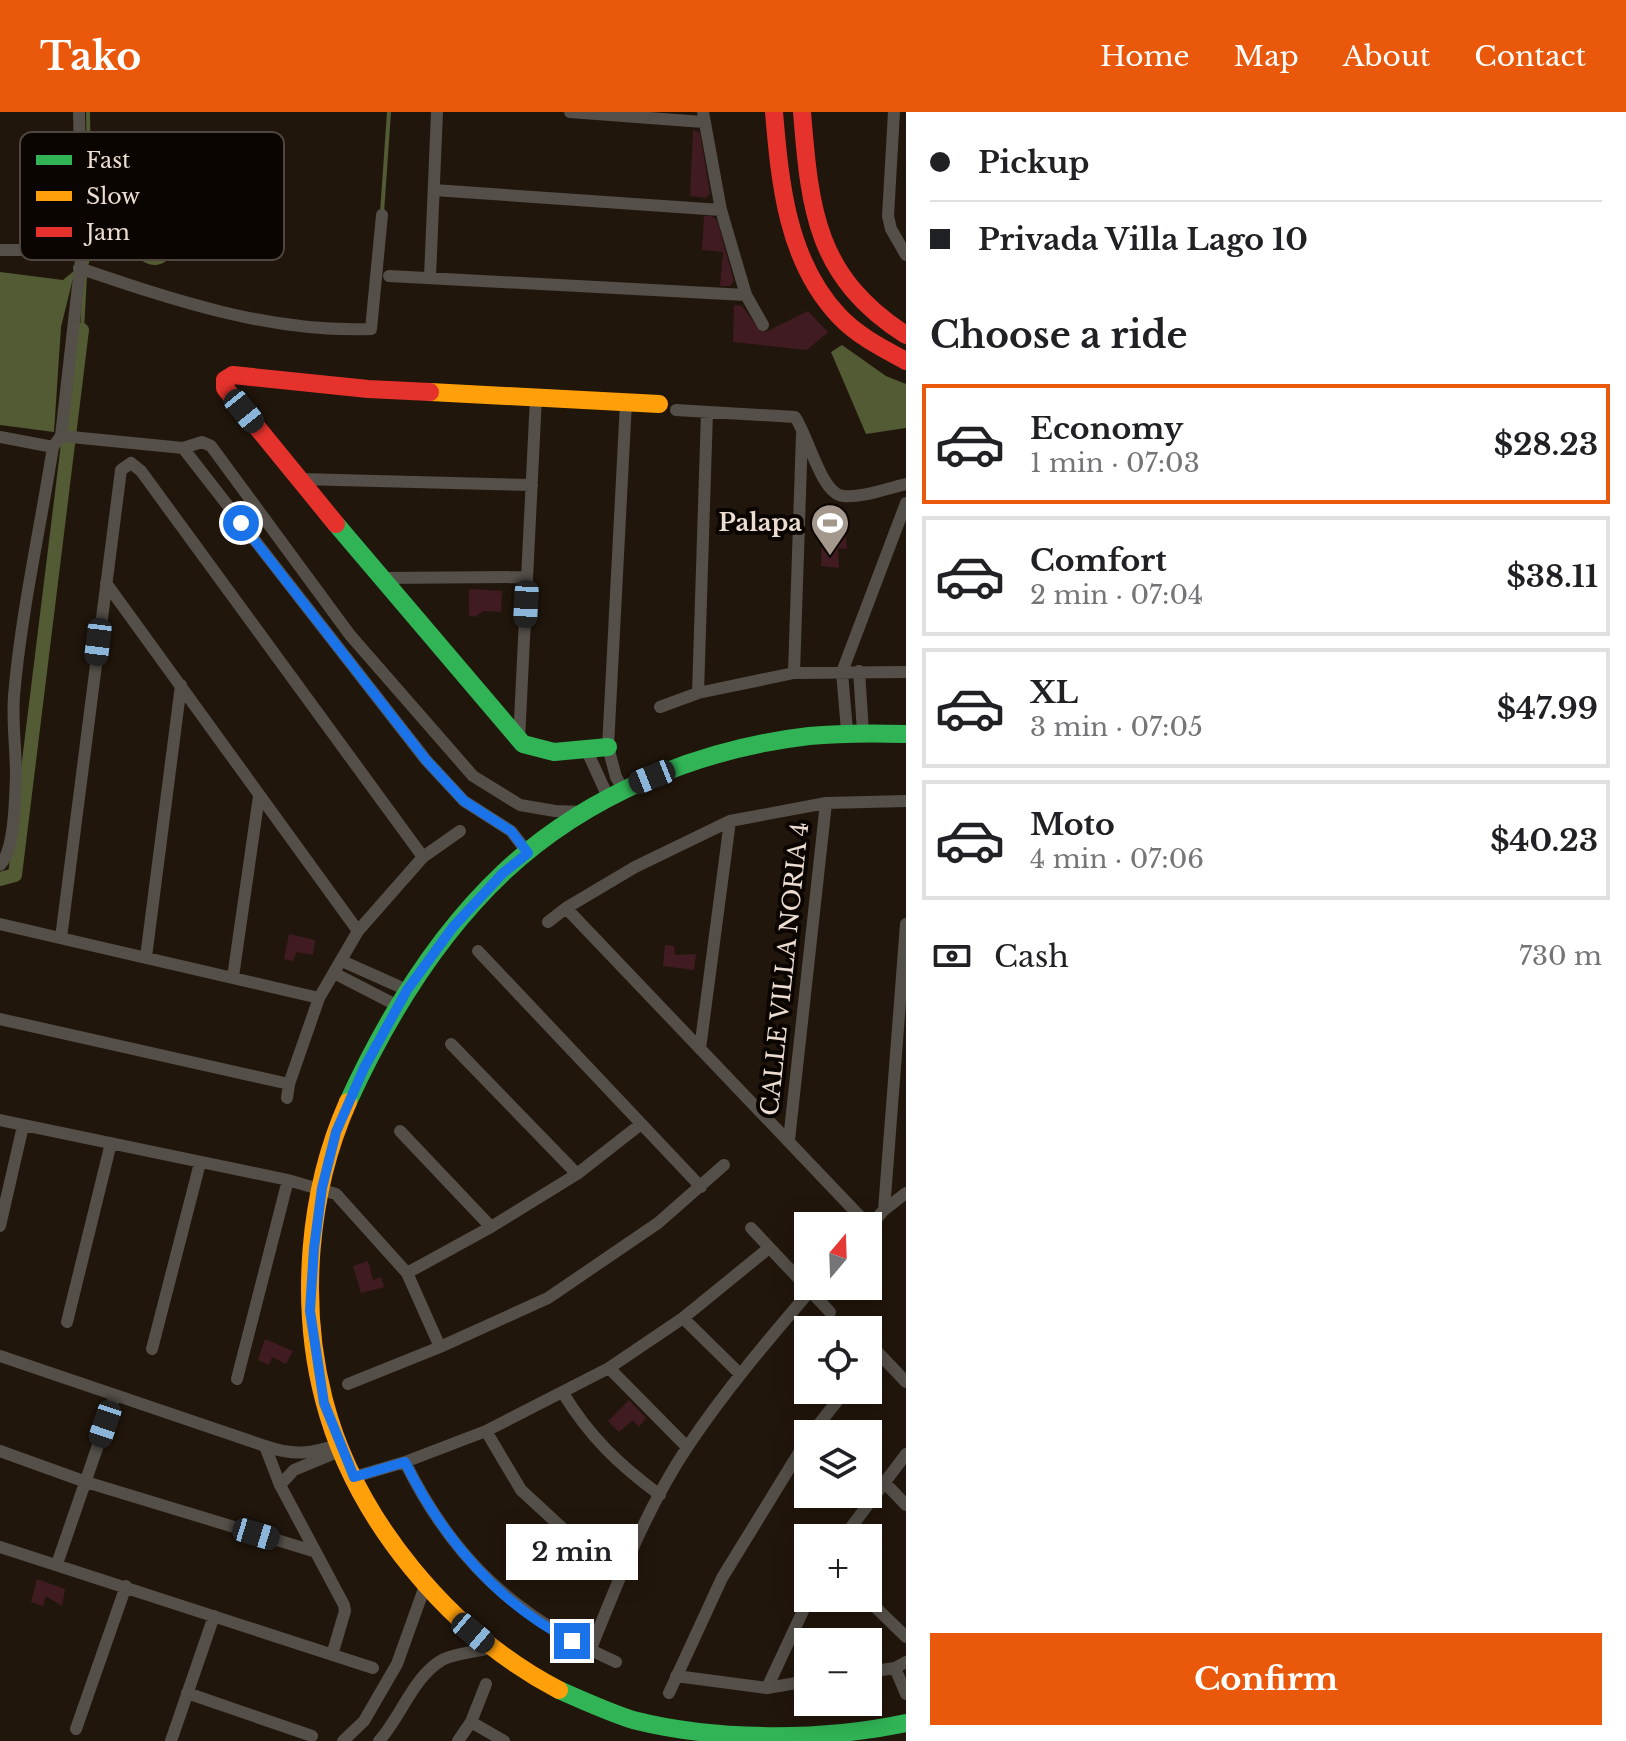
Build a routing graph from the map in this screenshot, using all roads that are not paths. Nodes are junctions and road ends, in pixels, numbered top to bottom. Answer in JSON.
{"nodes":[{"id":1,"x":79,"y":112,"type":"edge"},
{"id":2,"x":437,"y":112,"type":"edge"},
{"id":3,"x":570,"y":112,"type":"edge"},
{"id":4,"x":774,"y":112,"type":"edge"},
{"id":5,"x":802,"y":112,"type":"edge"},
{"id":6,"x":894,"y":112,"type":"edge"},
{"id":7,"x":703,"y":117,"type":"edge"},
{"id":8,"x":79,"y":132,"type":"edge"},
{"id":9,"x":805,"y":157,"type":"junction"},
{"id":10,"x":777,"y":158,"type":"junction"},
{"id":11,"x":434,"y":190,"type":"junction"},
{"id":12,"x":721,"y":210,"type":"junction"},
{"id":13,"x":382,"y":215,"type":"dead end"},
{"id":14,"x":906,"y":255,"type":"edge"},
{"id":15,"x":80,"y":260,"type":"edge"},
{"id":16,"x":79,"y":268,"type":"junction"},
{"id":17,"x":389,"y":276,"type":"dead end"},
{"id":18,"x":430,"y":277,"type":"junction"},
{"id":19,"x":746,"y":295,"type":"junction"},
{"id":20,"x":763,"y":325,"type":"dead end"},
{"id":21,"x":906,"y":335,"type":"edge"},
{"id":22,"x":906,"y":361,"type":"edge"},
{"id":23,"x":536,"y":397,"type":"junction"},
{"id":24,"x":626,"y":402,"type":"junction"},
{"id":25,"x":668,"y":407,"type":"joint"},
{"id":26,"x":707,"y":412,"type":"junction"},
{"id":27,"x":803,"y":431,"type":"junction"},
{"id":28,"x":0,"y":437,"type":"edge"},
{"id":29,"x":57,"y":442,"type":"junction"},
{"id":30,"x":183,"y":448,"type":"junction"},
{"id":31,"x":300,"y":479,"type":"junction"},
{"id":32,"x":906,"y":484,"type":"edge"},
{"id":33,"x":532,"y":485,"type":"junction"},
{"id":34,"x":906,"y":503,"type":"edge"},
{"id":35,"x":527,"y":577,"type":"junction"},
{"id":36,"x":380,"y":578,"type":"junction"},
{"id":37,"x":106,"y":583,"type":"junction"},
{"id":38,"x":322,"y":597,"type":"junction"},
{"id":39,"x":306,"y":607,"type":"junction"},
{"id":40,"x":859,"y":671,"type":"junction"},
{"id":41,"x":842,"y":672,"type":"junction"},
{"id":42,"x":906,"y":672,"type":"edge"},
{"id":43,"x":794,"y":673,"type":"junction"},
{"id":44,"x":181,"y":685,"type":"junction"},
{"id":45,"x":698,"y":693,"type":"junction"},
{"id":46,"x":660,"y":707,"type":"dead end"},
{"id":47,"x":854,"y":724,"type":"junction"},
{"id":48,"x":906,"y":734,"type":"edge"},
{"id":49,"x":519,"y":740,"type":"junction"},
{"id":50,"x":608,"y":747,"type":"junction"},
{"id":51,"x":587,"y":751,"type":"junction"},
{"id":52,"x":612,"y":787,"type":"junction"},
{"id":53,"x":259,"y":796,"type":"junction"},
{"id":54,"x":906,"y":801,"type":"edge"},
{"id":55,"x":826,"y":803,"type":"junction"},
{"id":56,"x":583,"y":812,"type":"junction"},
{"id":57,"x":730,"y":821,"type":"junction"},
{"id":58,"x":460,"y":831,"type":"dead end"},
{"id":59,"x":528,"y":853,"type":"junction"},
{"id":60,"x":423,"y":857,"type":"junction"},
{"id":61,"x":0,"y":865,"type":"edge"},
{"id":62,"x":566,"y":908,"type":"junction"},
{"id":63,"x":548,"y":922,"type":"dead end"},
{"id":64,"x":0,"y":924,"type":"edge"},
{"id":65,"x":906,"y":924,"type":"edge"},
{"id":66,"x":358,"y":931,"type":"junction"},
{"id":67,"x":61,"y":938,"type":"junction"},
{"id":68,"x":478,"y":951,"type":"dead end"},
{"id":69,"x":146,"y":957,"type":"junction"},
{"id":70,"x":342,"y":961,"type":"junction"},
{"id":71,"x":334,"y":973,"type":"junction"},
{"id":72,"x":233,"y":977,"type":"junction"},
{"id":73,"x":319,"y":998,"type":"junction"},
{"id":74,"x":403,"y":998,"type":"junction"},
{"id":75,"x":0,"y":1019,"type":"edge"},
{"id":76,"x":451,"y":1044,"type":"dead end"},
{"id":77,"x":700,"y":1049,"type":"junction"},
{"id":78,"x":289,"y":1084,"type":"junction"},
{"id":79,"x":287,"y":1098,"type":"dead end"},
{"id":80,"x":0,"y":1120,"type":"edge"},
{"id":81,"x":641,"y":1124,"type":"junction"},
{"id":82,"x":23,"y":1126,"type":"junction"},
{"id":83,"x":400,"y":1131,"type":"dead end"},
{"id":84,"x":789,"y":1140,"type":"junction"},
{"id":85,"x":111,"y":1143,"type":"junction"},
{"id":86,"x":200,"y":1163,"type":"junction"},
{"id":87,"x":724,"y":1165,"type":"dead end"},
{"id":88,"x":577,"y":1174,"type":"junction"},
{"id":89,"x":288,"y":1180,"type":"junction"},
{"id":90,"x":701,"y":1187,"type":"junction"},
{"id":91,"x":321,"y":1189,"type":"junction"},
{"id":92,"x":906,"y":1193,"type":"edge"},
{"id":93,"x":884,"y":1210,"type":"junction"},
{"id":94,"x":855,"y":1212,"type":"edge"},
{"id":95,"x":882,"y":1212,"type":"edge"},
{"id":96,"x":0,"y":1226,"type":"edge"},
{"id":97,"x":491,"y":1227,"type":"junction"},
{"id":98,"x":751,"y":1228,"type":"dead end"},
{"id":99,"x":769,"y":1248,"type":"junction"},
{"id":100,"x":407,"y":1273,"type":"junction"},
{"id":101,"x":794,"y":1274,"type":"edge"},
{"id":102,"x":802,"y":1300,"type":"edge"},
{"id":103,"x":819,"y":1300,"type":"edge"},
{"id":104,"x":830,"y":1312,"type":"dead end"},
{"id":105,"x":683,"y":1318,"type":"junction"},
{"id":106,"x":67,"y":1322,"type":"dead end"},
{"id":107,"x":440,"y":1347,"type":"junction"},
{"id":108,"x":152,"y":1349,"type":"dead end"},
{"id":109,"x":0,"y":1356,"type":"edge"},
{"id":110,"x":882,"y":1357,"type":"edge"},
{"id":111,"x":609,"y":1368,"type":"junction"},
{"id":112,"x":740,"y":1374,"type":"junction"},
{"id":113,"x":237,"y":1379,"type":"dead end"},
{"id":114,"x":906,"y":1382,"type":"edge"},
{"id":115,"x":348,"y":1384,"type":"dead end"},
{"id":116,"x":563,"y":1393,"type":"junction"},
{"id":117,"x":115,"y":1396,"type":"junction"},
{"id":118,"x":835,"y":1404,"type":"edge"},
{"id":119,"x":823,"y":1420,"type":"edge"},
{"id":120,"x":486,"y":1431,"type":"junction"},
{"id":121,"x":265,"y":1446,"type":"junction"},
{"id":122,"x":341,"y":1447,"type":"junction"},
{"id":123,"x":687,"y":1447,"type":"junction"},
{"id":124,"x":0,"y":1451,"type":"edge"},
{"id":125,"x":321,"y":1454,"type":"junction"},
{"id":126,"x":906,"y":1454,"type":"edge"},
{"id":127,"x":405,"y":1462,"type":"junction"},
{"id":128,"x":794,"y":1462,"type":"edge"},
{"id":129,"x":359,"y":1476,"type":"junction"},
{"id":130,"x":86,"y":1482,"type":"junction"},
{"id":131,"x":884,"y":1482,"type":"junction"},
{"id":132,"x":280,"y":1485,"type":"junction"},
{"id":133,"x":660,"y":1495,"type":"junction"},
{"id":134,"x":906,"y":1505,"type":"edge"},
{"id":135,"x":853,"y":1524,"type":"edge"},
{"id":136,"x":0,"y":1547,"type":"edge"},
{"id":137,"x":313,"y":1551,"type":"junction"},
{"id":138,"x":57,"y":1564,"type":"junction"},
{"id":139,"x":622,"y":1570,"type":"junction"},
{"id":140,"x":126,"y":1586,"type":"junction"},
{"id":141,"x":425,"y":1586,"type":"junction"},
{"id":142,"x":802,"y":1612,"type":"edge"},
{"id":143,"x":880,"y":1612,"type":"edge"},
{"id":144,"x":214,"y":1616,"type":"junction"},
{"id":145,"x":906,"y":1637,"type":"edge"},
{"id":146,"x":492,"y":1648,"type":"junction"},
{"id":147,"x":590,"y":1651,"type":"junction"},
{"id":148,"x":332,"y":1655,"type":"junction"},
{"id":149,"x":616,"y":1662,"type":"dead end"},
{"id":150,"x":901,"y":1665,"type":"edge"},
{"id":151,"x":373,"y":1668,"type":"dead end"},
{"id":152,"x":676,"y":1676,"type":"junction"},
{"id":153,"x":794,"y":1683,"type":"edge"},
{"id":154,"x":486,"y":1684,"type":"dead end"},
{"id":155,"x":767,"y":1688,"type":"junction"},
{"id":156,"x":187,"y":1693,"type":"junction"},
{"id":157,"x":669,"y":1693,"type":"dead end"},
{"id":158,"x":906,"y":1694,"type":"edge"},
{"id":159,"x":471,"y":1722,"type":"junction"},
{"id":160,"x":906,"y":1723,"type":"edge"},
{"id":161,"x":76,"y":1729,"type":"dead end"},
{"id":162,"x":312,"y":1736,"type":"dead end"},
{"id":163,"x":712,"y":1738,"type":"edge"},
{"id":164,"x":821,"y":1739,"type":"edge"},
{"id":165,"x":171,"y":1741,"type":"edge"},
{"id":166,"x":343,"y":1741,"type":"edge"},
{"id":167,"x":379,"y":1741,"type":"edge"},
{"id":168,"x":458,"y":1741,"type":"edge"},
{"id":169,"x":504,"y":1741,"type":"edge"}],
"edges":[{"from":1,"to":8,"type":"street"},
{"from":2,"to":11,"type":"street"},
{"from":3,"to":7,"type":"street"},
{"from":4,"to":10,"type":"street"},
{"from":5,"to":9,"type":"street"},
{"from":6,"to":14,"type":"street"},
{"from":7,"to":12,"type":"street"},
{"from":9,"to":10,"type":"street"},
{"from":9,"to":21,"type":"street"},
{"from":10,"to":22,"type":"street"},
{"from":11,"to":12,"type":"street"},
{"from":11,"to":18,"type":"street"},
{"from":12,"to":19,"type":"street"},
{"from":13,"to":16,"type":"street"},
{"from":15,"to":16,"type":"street"},
{"from":16,"to":29,"type":"street"},
{"from":17,"to":18,"type":"street"},
{"from":18,"to":19,"type":"street"},
{"from":19,"to":20,"type":"street"},
{"from":23,"to":24,"type":"street"},
{"from":23,"to":31,"type":"street"},
{"from":23,"to":33,"type":"street"},
{"from":24,"to":25,"type":"street"},
{"from":24,"to":50,"type":"street"},
{"from":25,"to":26,"type":"street"},
{"from":26,"to":27,"type":"street"},
{"from":26,"to":45,"type":"street"},
{"from":27,"to":32,"type":"street"},
{"from":27,"to":43,"type":"street"},
{"from":28,"to":29,"type":"street"},
{"from":29,"to":30,"type":"street"},
{"from":29,"to":61,"type":"street"},
{"from":30,"to":38,"type":"street"},
{"from":30,"to":39,"type":"street"},
{"from":31,"to":33,"type":"street"},
{"from":31,"to":36,"type":"street"},
{"from":33,"to":35,"type":"street"},
{"from":34,"to":41,"type":"street"},
{"from":35,"to":36,"type":"street"},
{"from":35,"to":49,"type":"street"},
{"from":36,"to":49,"type":"street"},
{"from":37,"to":44,"type":"street"},
{"from":37,"to":60,"type":"street"},
{"from":37,"to":67,"type":"street"},
{"from":38,"to":39,"type":"street"},
{"from":38,"to":56,"type":"street"},
{"from":39,"to":59,"type":"street"},
{"from":40,"to":41,"type":"street"},
{"from":40,"to":42,"type":"street"},
{"from":40,"to":47,"type":"street"},
{"from":41,"to":43,"type":"street"},
{"from":41,"to":47,"type":"street"},
{"from":43,"to":45,"type":"street"},
{"from":44,"to":53,"type":"street"},
{"from":44,"to":69,"type":"street"},
{"from":45,"to":46,"type":"street"},
{"from":47,"to":48,"type":"street"},
{"from":47,"to":52,"type":"street"},
{"from":49,"to":51,"type":"street"},
{"from":50,"to":51,"type":"street"},
{"from":50,"to":52,"type":"street"},
{"from":51,"to":52,"type":"street"},
{"from":52,"to":56,"type":"street"},
{"from":53,"to":66,"type":"street"},
{"from":53,"to":72,"type":"street"},
{"from":54,"to":55,"type":"street","name":"CALLE VILLA NORIA 4"},
{"from":55,"to":57,"type":"street","name":"CALLE VILLA NORIA 4"},
{"from":55,"to":84,"type":"street","name":"CALLE VILLA NORIA 4"},
{"from":56,"to":59,"type":"street"},
{"from":57,"to":62,"type":"street","name":"CALLE VILLA NORIA 4"},
{"from":57,"to":77,"type":"street"},
{"from":58,"to":60,"type":"street"},
{"from":59,"to":74,"type":"street"},
{"from":60,"to":66,"type":"street"},
{"from":62,"to":63,"type":"street","name":"CALLE VILLA NORIA 4"},
{"from":62,"to":77,"type":"street","name":"CALLE VILLA NORIA 4"},
{"from":64,"to":67,"type":"street"},
{"from":65,"to":93,"type":"street"},
{"from":66,"to":70,"type":"street"},
{"from":67,"to":69,"type":"street"},
{"from":68,"to":81,"type":"street"},
{"from":69,"to":72,"type":"street"},
{"from":70,"to":71,"type":"street"},
{"from":70,"to":74,"type":"street"},
{"from":71,"to":73,"type":"street"},
{"from":71,"to":74,"type":"street"},
{"from":72,"to":73,"type":"street"},
{"from":73,"to":78,"type":"street"},
{"from":74,"to":91,"type":"street"},
{"from":75,"to":78,"type":"street"},
{"from":76,"to":88,"type":"street"},
{"from":77,"to":84,"type":"street","name":"CALLE VILLA NORIA 4"},
{"from":78,"to":79,"type":"street"},
{"from":80,"to":82,"type":"street"},
{"from":81,"to":88,"type":"street"},
{"from":81,"to":90,"type":"street"},
{"from":82,"to":85,"type":"street"},
{"from":82,"to":96,"type":"street"},
{"from":83,"to":97,"type":"street"},
{"from":84,"to":94,"type":"street","name":"CALLE VILLA NORIA 4"},
{"from":85,"to":86,"type":"street"},
{"from":85,"to":106,"type":"street"},
{"from":86,"to":89,"type":"street"},
{"from":86,"to":108,"type":"street"},
{"from":87,"to":90,"type":"street"},
{"from":88,"to":97,"type":"street"},
{"from":89,"to":91,"type":"street"},
{"from":89,"to":113,"type":"street"},
{"from":90,"to":107,"type":"street"},
{"from":91,"to":100,"type":"street"},
{"from":91,"to":122,"type":"street"},
{"from":92,"to":93,"type":"street","name":"CALLE VILLA NORIA 4"},
{"from":93,"to":95,"type":"street","name":"CALLE VILLA NORIA 4"},
{"from":97,"to":100,"type":"street"},
{"from":98,"to":99,"type":"street"},
{"from":99,"to":101,"type":"street"},
{"from":99,"to":105,"type":"street"},
{"from":100,"to":107,"type":"street"},
{"from":102,"to":112,"type":"street"},
{"from":103,"to":104,"type":"street"},
{"from":105,"to":111,"type":"street"},
{"from":105,"to":112,"type":"street"},
{"from":107,"to":115,"type":"street"},
{"from":109,"to":117,"type":"street"},
{"from":110,"to":114,"type":"street"},
{"from":111,"to":116,"type":"street"},
{"from":111,"to":123,"type":"street"},
{"from":112,"to":123,"type":"street"},
{"from":116,"to":120,"type":"street"},
{"from":116,"to":133,"type":"street"},
{"from":117,"to":121,"type":"street"},
{"from":117,"to":130,"type":"street"},
{"from":118,"to":119,"type":"street"},
{"from":120,"to":127,"type":"street"},
{"from":120,"to":139,"type":"street"},
{"from":121,"to":125,"type":"street"},
{"from":121,"to":132,"type":"street"},
{"from":122,"to":125,"type":"street"},
{"from":122,"to":129,"type":"street"},
{"from":123,"to":133,"type":"street"},
{"from":124,"to":130,"type":"street"},
{"from":125,"to":132,"type":"street"},
{"from":126,"to":131,"type":"street"},
{"from":127,"to":129,"type":"street"},
{"from":127,"to":147,"type":"street"},
{"from":128,"to":152,"type":"street"},
{"from":129,"to":141,"type":"street"},
{"from":130,"to":137,"type":"street"},
{"from":130,"to":138,"type":"street"},
{"from":131,"to":134,"type":"street"},
{"from":131,"to":135,"type":"street"},
{"from":132,"to":137,"type":"street"},
{"from":133,"to":139,"type":"street"},
{"from":136,"to":138,"type":"street"},
{"from":137,"to":148,"type":"street"},
{"from":138,"to":140,"type":"street"},
{"from":139,"to":147,"type":"street"},
{"from":140,"to":144,"type":"street"},
{"from":140,"to":161,"type":"street"},
{"from":141,"to":146,"type":"street"},
{"from":141,"to":166,"type":"street"},
{"from":142,"to":155,"type":"street"},
{"from":143,"to":145,"type":"street"},
{"from":144,"to":148,"type":"street"},
{"from":144,"to":156,"type":"street"},
{"from":146,"to":163,"type":"street"},
{"from":146,"to":167,"type":"street"},
{"from":147,"to":149,"type":"street"},
{"from":148,"to":151,"type":"street"},
{"from":150,"to":158,"type":"street"},
{"from":152,"to":155,"type":"street"},
{"from":152,"to":157,"type":"street"},
{"from":153,"to":155,"type":"street"},
{"from":154,"to":159,"type":"street"},
{"from":156,"to":162,"type":"street"},
{"from":156,"to":165,"type":"street"},
{"from":159,"to":168,"type":"street"},
{"from":159,"to":169,"type":"street"},
{"from":160,"to":164,"type":"street"},
{"from":163,"to":164,"type":"street"}]}
